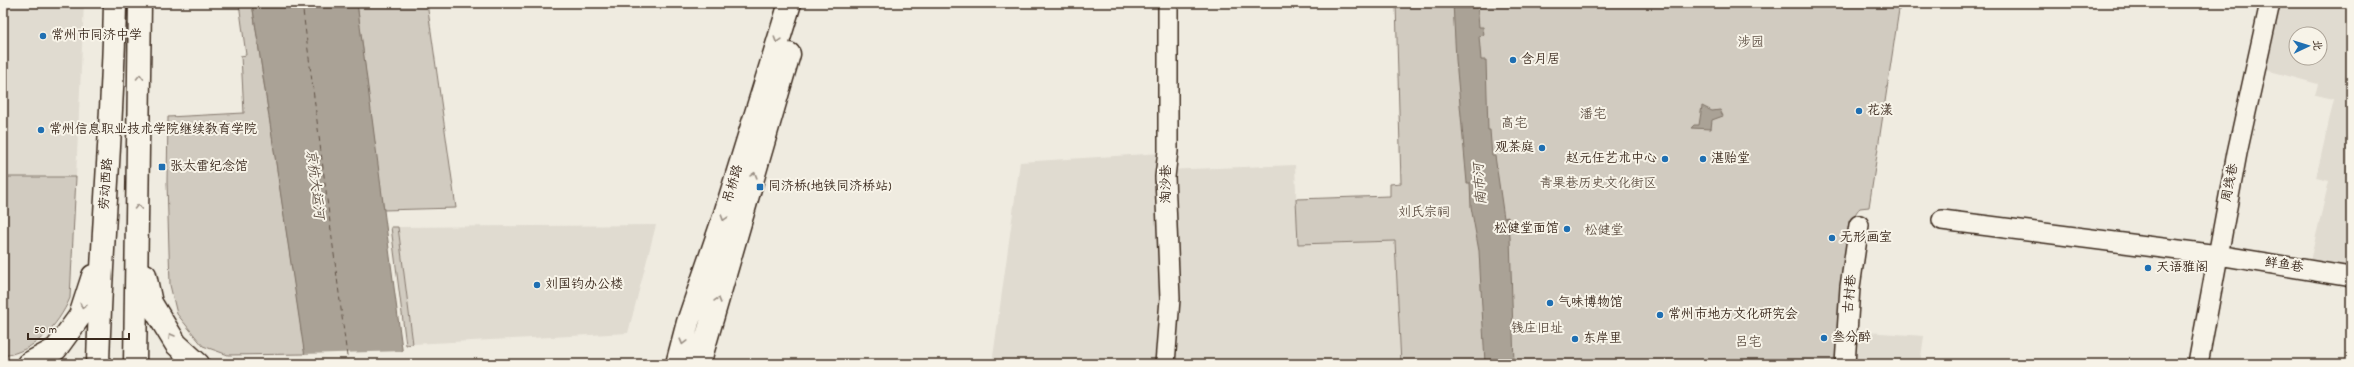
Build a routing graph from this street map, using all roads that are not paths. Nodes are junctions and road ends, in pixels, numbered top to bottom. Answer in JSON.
{"nodes":[{"id":1,"x":115,"y":3,"type":"edge"},
{"id":2,"x":140,"y":3,"type":"edge"},
{"id":3,"x":790,"y":3,"type":"edge"},
{"id":4,"x":805,"y":3,"type":"edge"},
{"id":5,"x":1168,"y":3,"type":"edge"},
{"id":6,"x":2270,"y":3,"type":"edge"},
{"id":7,"x":1942,"y":220,"type":"dead end"},
{"id":8,"x":1859,"y":225,"type":"dead end"},
{"id":9,"x":103,"y":242,"type":"junction"},
{"id":10,"x":138,"y":246,"type":"junction"},
{"id":11,"x":2218,"y":255,"type":"junction"},
{"id":12,"x":2351,"y":277,"type":"edge"},
{"id":13,"x":28,"y":364,"type":"edge"},
{"id":14,"x":98,"y":364,"type":"edge"},
{"id":15,"x":135,"y":364,"type":"edge"},
{"id":16,"x":198,"y":364,"type":"edge"},
{"id":17,"x":677,"y":364,"type":"edge"},
{"id":18,"x":699,"y":364,"type":"edge"},
{"id":19,"x":1165,"y":364,"type":"edge"},
{"id":20,"x":1845,"y":364,"type":"edge"},
{"id":21,"x":2198,"y":364,"type":"edge"}],
"edges":[{"from":1,"to":9,"type":"main road","name":"劳动西路"},
{"from":10,"to":2,"type":"main road","one_way":true},
{"from":3,"to":17,"type":"main road","name":"吊桥路","one_way":true},
{"from":18,"to":4,"type":"main road","name":"吊桥路","one_way":true},
{"from":5,"to":19,"type":"street","name":"淘沙巷"},
{"from":6,"to":11,"type":"street","name":"周线巷"},
{"from":7,"to":11,"type":"street","name":"鲜鱼巷"},
{"from":8,"to":20,"type":"street","name":"古村巷"},
{"from":9,"to":13,"type":"main road","one_way":true},
{"from":9,"to":14,"type":"main road","name":"劳动西路"},
{"from":10,"to":15,"type":"main road"},
{"from":16,"to":10,"type":"main road","one_way":true},
{"from":11,"to":12,"type":"street","name":"鲜鱼巷"},
{"from":11,"to":21,"type":"street","name":"周线巷"}]}
